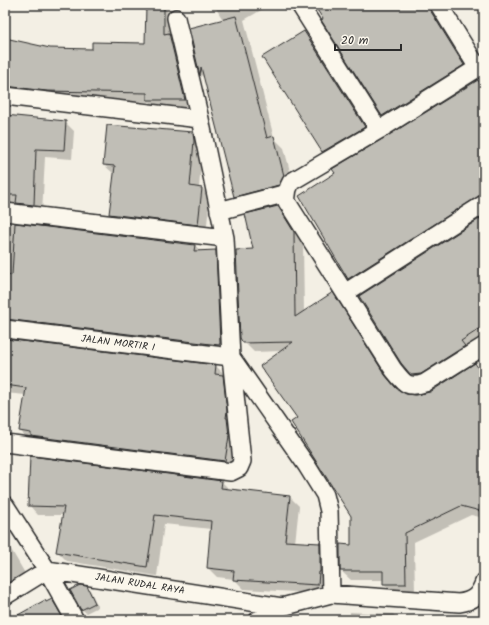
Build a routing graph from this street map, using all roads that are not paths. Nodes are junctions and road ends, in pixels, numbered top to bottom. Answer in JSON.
{"nodes":[{"id":1,"x":300,"y":5,"type":"edge"},
{"id":2,"x":439,"y":5,"type":"edge"},
{"id":3,"x":176,"y":18,"type":"dead end"},
{"id":4,"x":481,"y":66,"type":"edge"},
{"id":5,"x":5,"y":96,"type":"edge"},
{"id":6,"x":200,"y":119,"type":"junction"},
{"id":7,"x":379,"y":130,"type":"junction"},
{"id":8,"x":287,"y":193,"type":"junction"},
{"id":9,"x":484,"y":204,"type":"edge"},
{"id":10,"x":219,"y":211,"type":"junction"},
{"id":11,"x":5,"y":212,"type":"edge"},
{"id":12,"x":225,"y":238,"type":"junction"},
{"id":13,"x":345,"y":293,"type":"junction"},
{"id":14,"x":5,"y":329,"type":"edge"},
{"id":15,"x":484,"y":346,"type":"edge"},
{"id":16,"x":231,"y":357,"type":"junction"},
{"id":17,"x":5,"y":443,"type":"edge"},
{"id":18,"x":5,"y":505,"type":"edge"},
{"id":19,"x":47,"y":570,"type":"junction"},
{"id":20,"x":484,"y":582,"type":"edge"},
{"id":21,"x":338,"y":594,"type":"junction"},
{"id":22,"x":5,"y":596,"type":"edge"},
{"id":23,"x":282,"y":607,"type":"junction"},
{"id":24,"x":75,"y":620,"type":"edge"},
{"id":25,"x":258,"y":620,"type":"edge"}],
"edges":[{"from":1,"to":7,"type":"street"},
{"from":2,"to":4,"type":"street"},
{"from":3,"to":6,"type":"street"},
{"from":4,"to":7,"type":"street"},
{"from":5,"to":6,"type":"street"},
{"from":6,"to":10,"type":"street"},
{"from":7,"to":8,"type":"street"},
{"from":8,"to":10,"type":"street"},
{"from":8,"to":13,"type":"street"},
{"from":9,"to":13,"type":"street"},
{"from":10,"to":12,"type":"street"},
{"from":11,"to":12,"type":"street"},
{"from":12,"to":16,"type":"street"},
{"from":13,"to":15,"type":"street"},
{"from":14,"to":16,"type":"street","name":"JALAN MORTIR I"},
{"from":16,"to":17,"type":"street"},
{"from":16,"to":21,"type":"street"},
{"from":18,"to":19,"type":"street"},
{"from":19,"to":22,"type":"street"},
{"from":19,"to":23,"type":"street","name":"JALAN RUDAL RAYA"},
{"from":19,"to":24,"type":"street"},
{"from":20,"to":21,"type":"street"},
{"from":21,"to":23,"type":"street"},
{"from":23,"to":25,"type":"street"}]}
